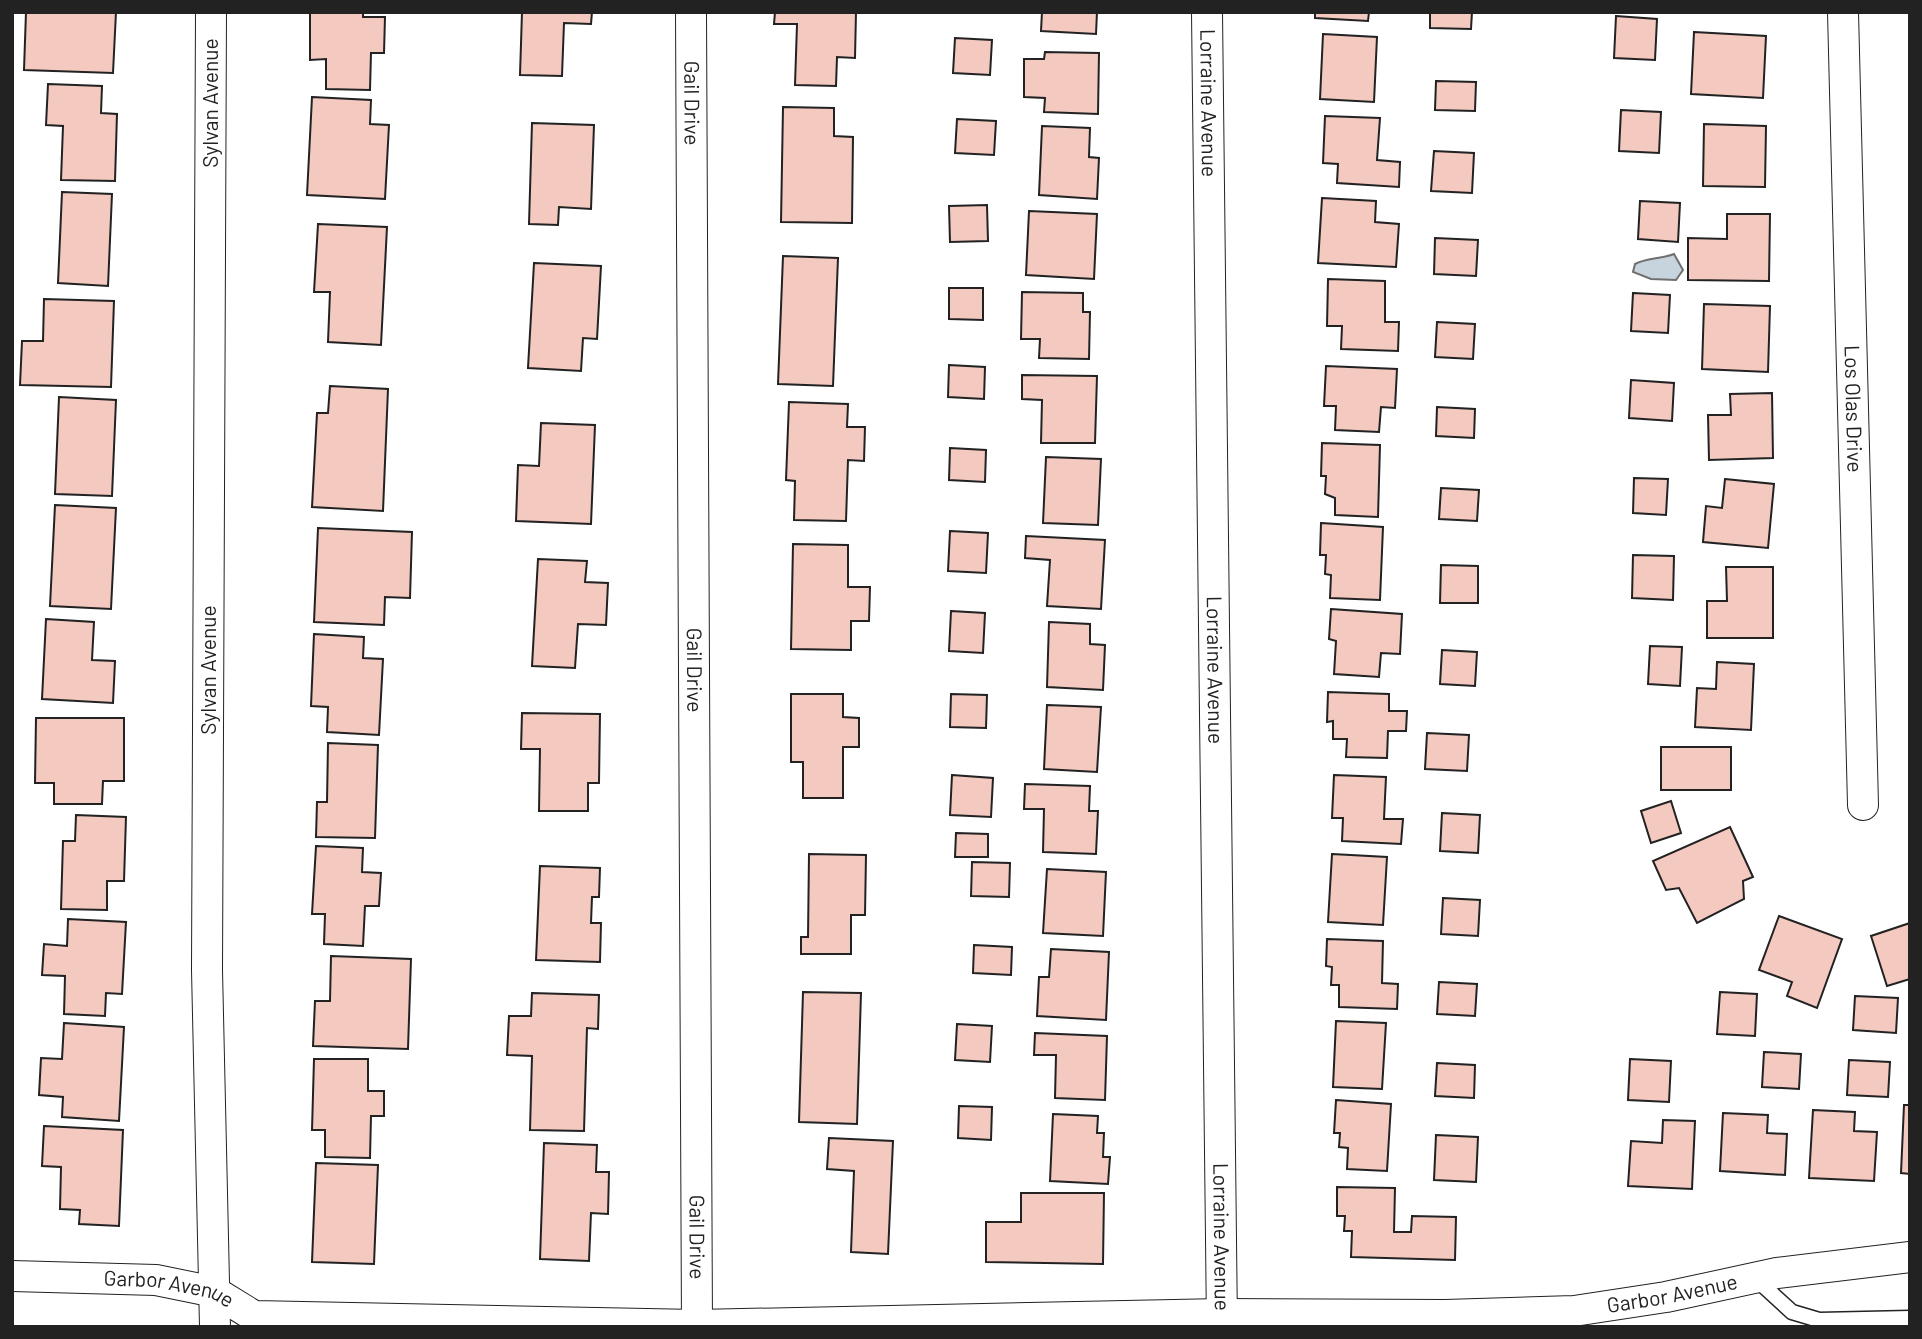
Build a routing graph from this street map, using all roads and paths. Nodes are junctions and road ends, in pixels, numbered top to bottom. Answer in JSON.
{"nodes":[{"id":1,"x":211,"y":12,"type":"edge"},
{"id":2,"x":691,"y":12,"type":"edge"},
{"id":3,"x":1207,"y":12,"type":"edge"},
{"id":4,"x":1843,"y":12,"type":"edge"},
{"id":5,"x":1863,"y":805,"type":"dead end"},
{"id":6,"x":1910,"y":1257,"type":"edge"},
{"id":7,"x":12,"y":1276,"type":"edge"},
{"id":8,"x":1755,"y":1278,"type":"junction"},
{"id":9,"x":215,"y":1292,"type":"junction"},
{"id":10,"x":1910,"y":1318,"type":"edge"},
{"id":11,"x":1222,"y":1320,"type":"edge"},
{"id":12,"x":697,"y":1326,"type":"edge"},
{"id":13,"x":215,"y":1327,"type":"edge"}],
"edges":[{"from":1,"to":9,"type":"street","name":"Sylvan Avenue"},
{"from":2,"to":12,"type":"street","name":"Gail Drive"},
{"from":3,"to":11,"type":"street","name":"Lorraine Avenue"},
{"from":4,"to":5,"type":"street","name":"Los Olas Drive"},
{"from":6,"to":8,"type":"street","name":"Garbor Avenue"},
{"from":7,"to":9,"type":"street","name":"Garbor Avenue"},
{"from":8,"to":10,"type":"lane"},
{"from":8,"to":11,"type":"street","name":"Garbor Avenue"},
{"from":9,"to":12,"type":"street","name":"Garbor Avenue"},
{"from":9,"to":13,"type":"street","name":"Sylvan Avenue"},
{"from":11,"to":12,"type":"street","name":"Garbor Avenue"}]}
